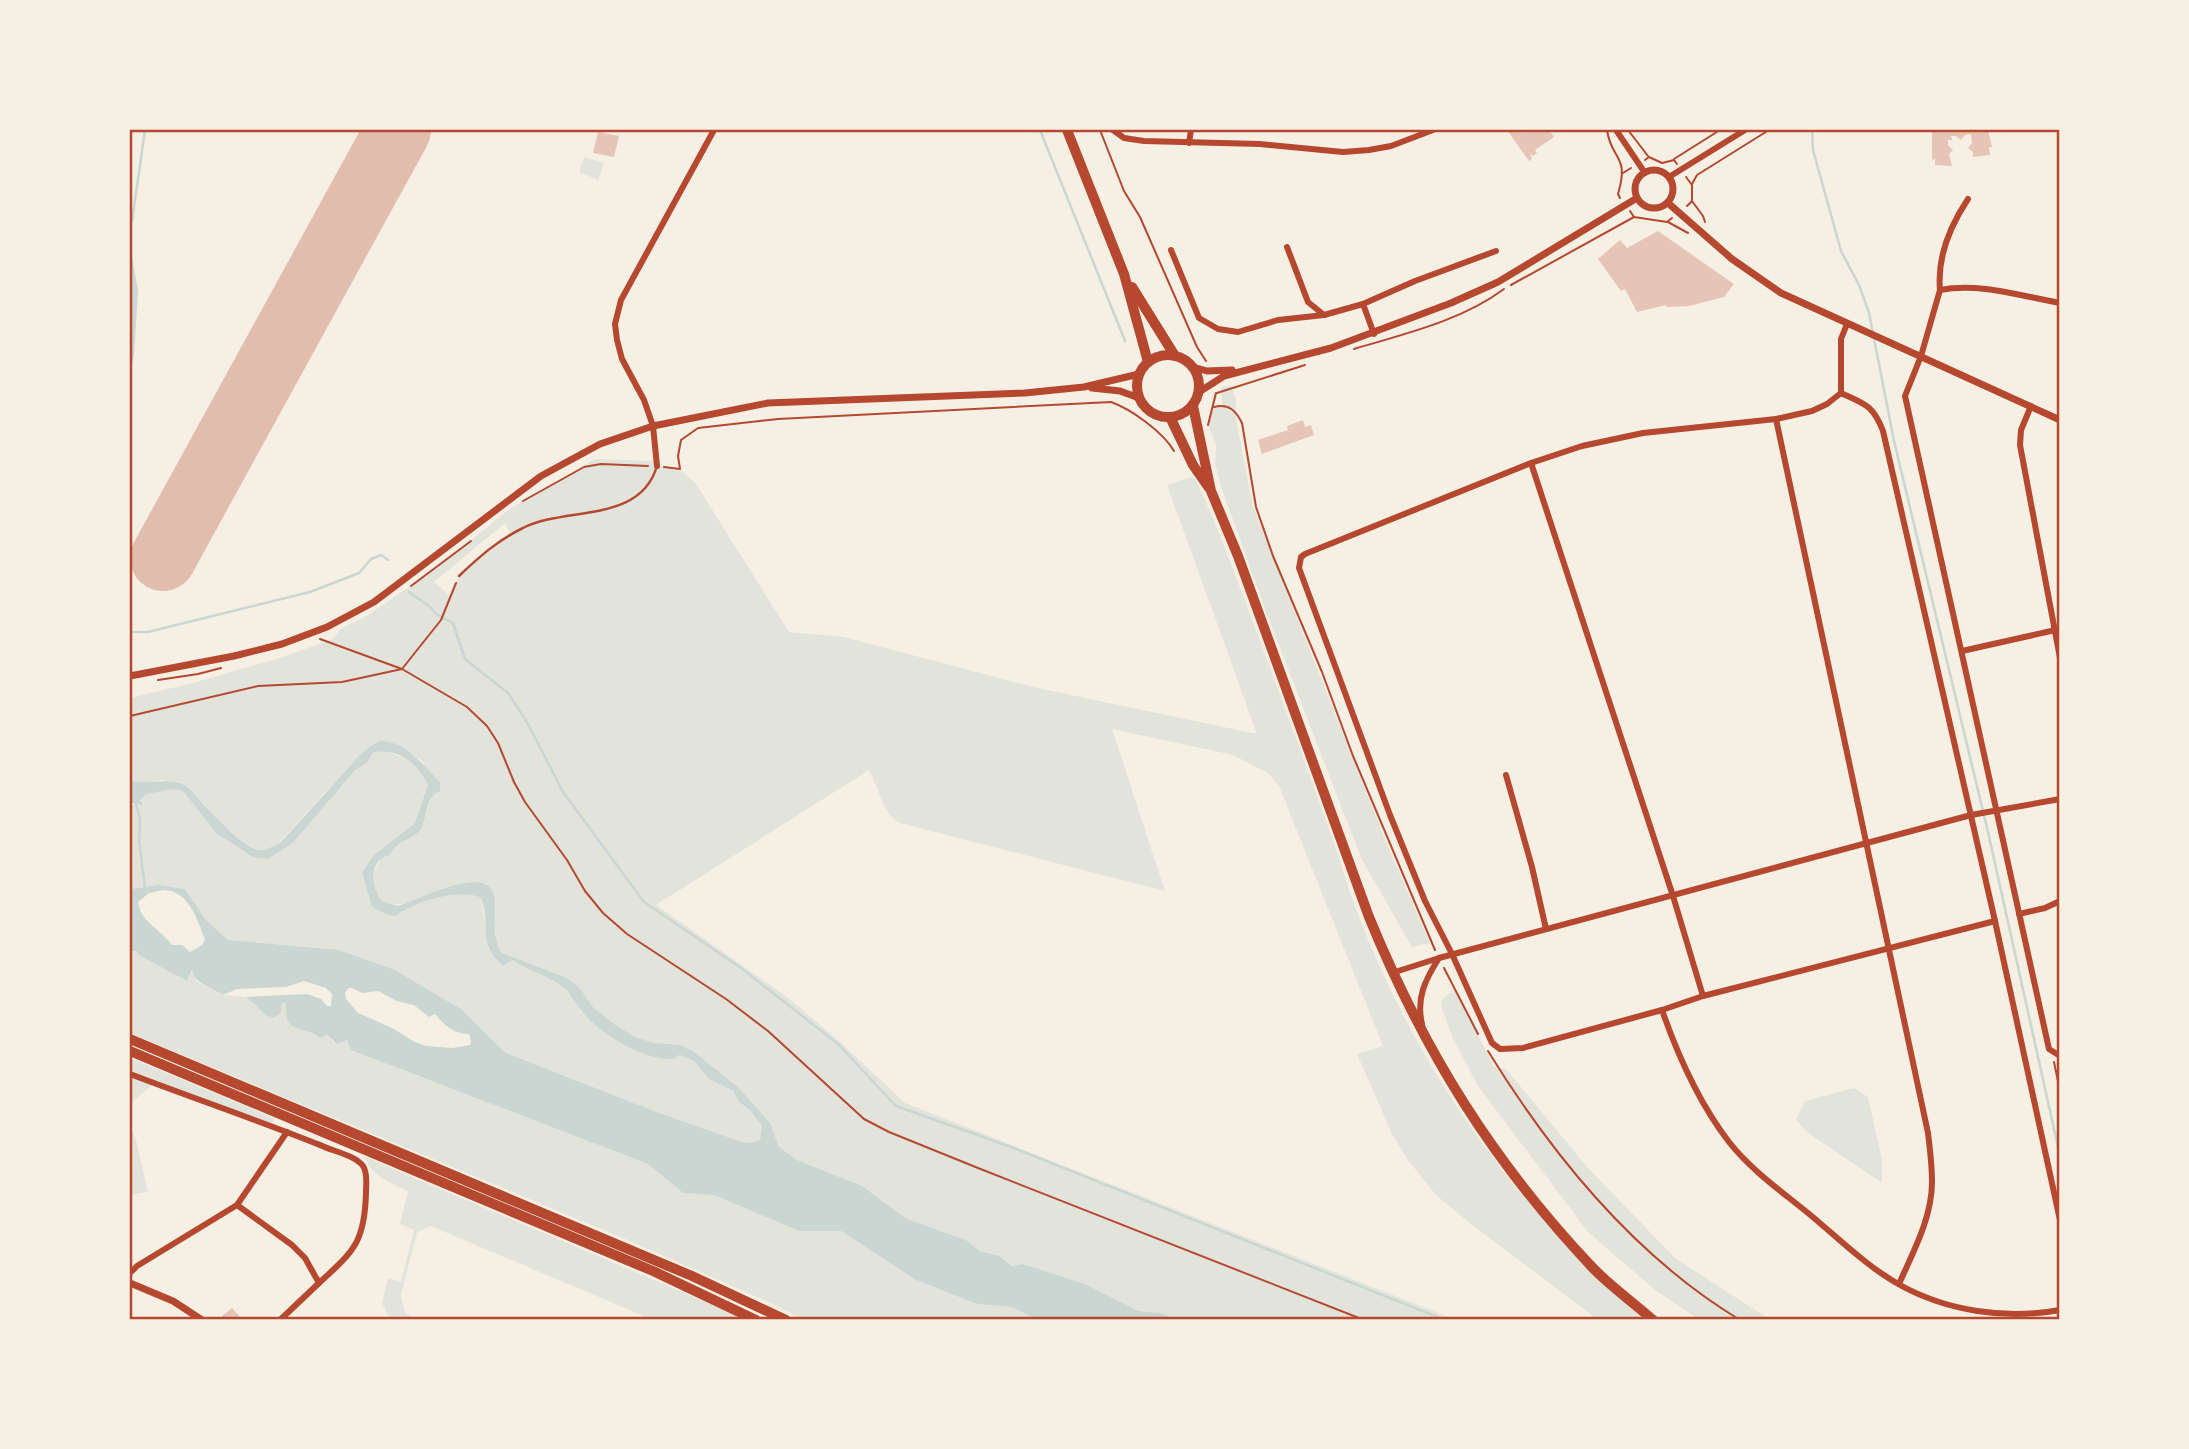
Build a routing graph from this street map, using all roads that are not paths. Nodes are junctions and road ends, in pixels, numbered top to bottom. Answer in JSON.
{"nodes":[{"id":1,"x":714,"y":130,"type":"edge"},
{"id":2,"x":1067,"y":130,"type":"edge"},
{"id":3,"x":1112,"y":130,"type":"edge"},
{"id":4,"x":1191,"y":130,"type":"edge"},
{"id":5,"x":1433,"y":130,"type":"edge"},
{"id":6,"x":1616,"y":130,"type":"edge"},
{"id":7,"x":1745,"y":130,"type":"edge"},
{"id":8,"x":1189,"y":143,"type":"junction"},
{"id":9,"x":1645,"y":173,"type":"junction"},
{"id":10,"x":1669,"y":177,"type":"junction"},
{"id":11,"x":1637,"y":198,"type":"junction"},
{"id":12,"x":1968,"y":199,"type":"dead end"},
{"id":13,"x":1668,"y":203,"type":"junction"},
{"id":14,"x":1287,"y":247,"type":"dead end"},
{"id":15,"x":1171,"y":250,"type":"dead end"},
{"id":16,"x":1496,"y":251,"type":"dead end"},
{"id":17,"x":1124,"y":274,"type":"junction"},
{"id":18,"x":1940,"y":290,"type":"junction"},
{"id":19,"x":2060,"y":303,"type":"edge"},
{"id":20,"x":1363,"y":304,"type":"junction"},
{"id":21,"x":1324,"y":315,"type":"junction"},
{"id":22,"x":1847,"y":324,"type":"junction"},
{"id":23,"x":1374,"y":334,"type":"junction"},
{"id":24,"x":1175,"y":356,"type":"junction"},
{"id":25,"x":1921,"y":356,"type":"junction"},
{"id":26,"x":1148,"y":362,"type":"junction"},
{"id":27,"x":1193,"y":367,"type":"junction"},
{"id":28,"x":1244,"y":369,"type":"junction"},
{"id":29,"x":1139,"y":374,"type":"junction"},
{"id":30,"x":1084,"y":387,"type":"junction"},
{"id":31,"x":1199,"y":392,"type":"junction"},
{"id":32,"x":1840,"y":393,"type":"junction"},
{"id":33,"x":1139,"y":398,"type":"junction"},
{"id":34,"x":1193,"y":406,"type":"junction"},
{"id":35,"x":2031,"y":406,"type":"junction"},
{"id":36,"x":1170,"y":417,"type":"junction"},
{"id":37,"x":1776,"y":419,"type":"junction"},
{"id":38,"x":2060,"y":420,"type":"edge"},
{"id":39,"x":653,"y":426,"type":"junction"},
{"id":40,"x":1531,"y":463,"type":"junction"},
{"id":41,"x":657,"y":466,"type":"joint"},
{"id":42,"x":1211,"y":491,"type":"junction"},
{"id":43,"x":459,"y":576,"type":"road end"},
{"id":44,"x":2057,"y":630,"type":"edge"},
{"id":45,"x":1962,"y":651,"type":"junction"},
{"id":46,"x":2060,"y":658,"type":"edge"},
{"id":47,"x":130,"y":676,"type":"edge"},
{"id":48,"x":1506,"y":775,"type":"dead end"},
{"id":49,"x":2060,"y":799,"type":"edge"},
{"id":50,"x":1994,"y":811,"type":"junction"},
{"id":51,"x":1974,"y":815,"type":"junction"},
{"id":52,"x":1867,"y":843,"type":"junction"},
{"id":53,"x":1673,"y":896,"type":"junction"},
{"id":54,"x":2060,"y":901,"type":"edge"},
{"id":55,"x":2019,"y":914,"type":"junction"},
{"id":56,"x":1995,"y":921,"type":"junction"},
{"id":57,"x":1546,"y":929,"type":"junction"},
{"id":58,"x":1889,"y":948,"type":"junction"},
{"id":59,"x":1452,"y":954,"type":"junction"},
{"id":60,"x":1439,"y":958,"type":"junction"},
{"id":61,"x":1392,"y":973,"type":"junction"},
{"id":62,"x":1703,"y":996,"type":"junction"},
{"id":63,"x":1662,"y":1010,"type":"junction"},
{"id":64,"x":1424,"y":1037,"type":"junction"},
{"id":65,"x":130,"y":1039,"type":"edge"},
{"id":66,"x":130,"y":1051,"type":"edge"},
{"id":67,"x":2058,"y":1055,"type":"edge"},
{"id":68,"x":130,"y":1074,"type":"edge"},
{"id":69,"x":287,"y":1132,"type":"junction"},
{"id":70,"x":237,"y":1205,"type":"junction"},
{"id":71,"x":2060,"y":1220,"type":"edge"},
{"id":72,"x":130,"y":1273,"type":"edge"},
{"id":73,"x":130,"y":1283,"type":"edge"},
{"id":74,"x":319,"y":1283,"type":"junction"},
{"id":75,"x":1899,"y":1284,"type":"junction"},
{"id":76,"x":2060,"y":1310,"type":"edge"},
{"id":77,"x":202,"y":1320,"type":"edge"},
{"id":78,"x":280,"y":1320,"type":"edge"},
{"id":79,"x":756,"y":1320,"type":"edge"},
{"id":80,"x":786,"y":1320,"type":"edge"},
{"id":81,"x":1653,"y":1320,"type":"edge"}],
"edges":[{"from":1,"to":39,"type":"street"},
{"from":2,"to":17,"type":"main road"},
{"from":3,"to":8,"type":"street"},
{"from":4,"to":8,"type":"street"},
{"from":5,"to":8,"type":"street"},
{"from":6,"to":9,"type":"street"},
{"from":7,"to":10,"type":"street"},
{"from":9,"to":10,"type":"street"},
{"from":9,"to":11,"type":"street"},
{"from":10,"to":13,"type":"street"},
{"from":11,"to":13,"type":"street"},
{"from":11,"to":23,"type":"street"},
{"from":12,"to":18,"type":"street"},
{"from":13,"to":22,"type":"street"},
{"from":14,"to":21,"type":"street"},
{"from":15,"to":21,"type":"street"},
{"from":16,"to":20,"type":"street"},
{"from":17,"to":24,"type":"main road"},
{"from":17,"to":26,"type":"main road"},
{"from":18,"to":19,"type":"street"},
{"from":18,"to":25,"type":"street"},
{"from":20,"to":21,"type":"street"},
{"from":20,"to":23,"type":"street"},
{"from":22,"to":25,"type":"street"},
{"from":22,"to":32,"type":"street"},
{"from":23,"to":28,"type":"street"},
{"from":24,"to":26,"type":"main road"},
{"from":24,"to":27,"type":"main road"},
{"from":25,"to":35,"type":"street"},
{"from":25,"to":45,"type":"street"},
{"from":26,"to":29,"type":"main road"},
{"from":27,"to":28,"type":"street"},
{"from":27,"to":31,"type":"main road"},
{"from":28,"to":31,"type":"street"},
{"from":29,"to":30,"type":"street"},
{"from":29,"to":33,"type":"main road"},
{"from":30,"to":33,"type":"street"},
{"from":30,"to":39,"type":"street"},
{"from":31,"to":34,"type":"main road"},
{"from":32,"to":37,"type":"street"},
{"from":32,"to":51,"type":"street"},
{"from":33,"to":36,"type":"main road"},
{"from":34,"to":36,"type":"main road"},
{"from":34,"to":42,"type":"main road"},
{"from":35,"to":38,"type":"street"},
{"from":35,"to":44,"type":"street"},
{"from":36,"to":42,"type":"main road"},
{"from":37,"to":40,"type":"street"},
{"from":37,"to":52,"type":"street"},
{"from":39,"to":41,"type":"street"},
{"from":39,"to":47,"type":"street"},
{"from":40,"to":53,"type":"street"},
{"from":40,"to":59,"type":"street"},
{"from":41,"to":43,"type":"lane"},
{"from":42,"to":61,"type":"main road"},
{"from":44,"to":45,"type":"street"},
{"from":44,"to":46,"type":"street"},
{"from":45,"to":50,"type":"street"},
{"from":48,"to":57,"type":"street"},
{"from":49,"to":50,"type":"street"},
{"from":50,"to":51,"type":"street"},
{"from":50,"to":55,"type":"street"},
{"from":51,"to":52,"type":"street"},
{"from":51,"to":56,"type":"street"},
{"from":52,"to":53,"type":"street"},
{"from":52,"to":58,"type":"street"},
{"from":53,"to":57,"type":"street"},
{"from":53,"to":62,"type":"street"},
{"from":54,"to":55,"type":"street"},
{"from":55,"to":67,"type":"street"},
{"from":56,"to":58,"type":"street"},
{"from":56,"to":71,"type":"street"},
{"from":57,"to":59,"type":"street"},
{"from":58,"to":62,"type":"street"},
{"from":58,"to":75,"type":"street"},
{"from":59,"to":60,"type":"street"},
{"from":59,"to":63,"type":"street"},
{"from":60,"to":61,"type":"street"},
{"from":60,"to":64,"type":"street"},
{"from":61,"to":64,"type":"main road"},
{"from":62,"to":63,"type":"street"},
{"from":63,"to":75,"type":"street"},
{"from":64,"to":81,"type":"main road"},
{"from":65,"to":80,"type":"main road"},
{"from":66,"to":79,"type":"main road"},
{"from":68,"to":69,"type":"street"},
{"from":69,"to":70,"type":"street"},
{"from":69,"to":74,"type":"street"},
{"from":70,"to":72,"type":"street"},
{"from":70,"to":74,"type":"street"},
{"from":73,"to":77,"type":"street"},
{"from":74,"to":78,"type":"street"},
{"from":75,"to":76,"type":"street"}]}
